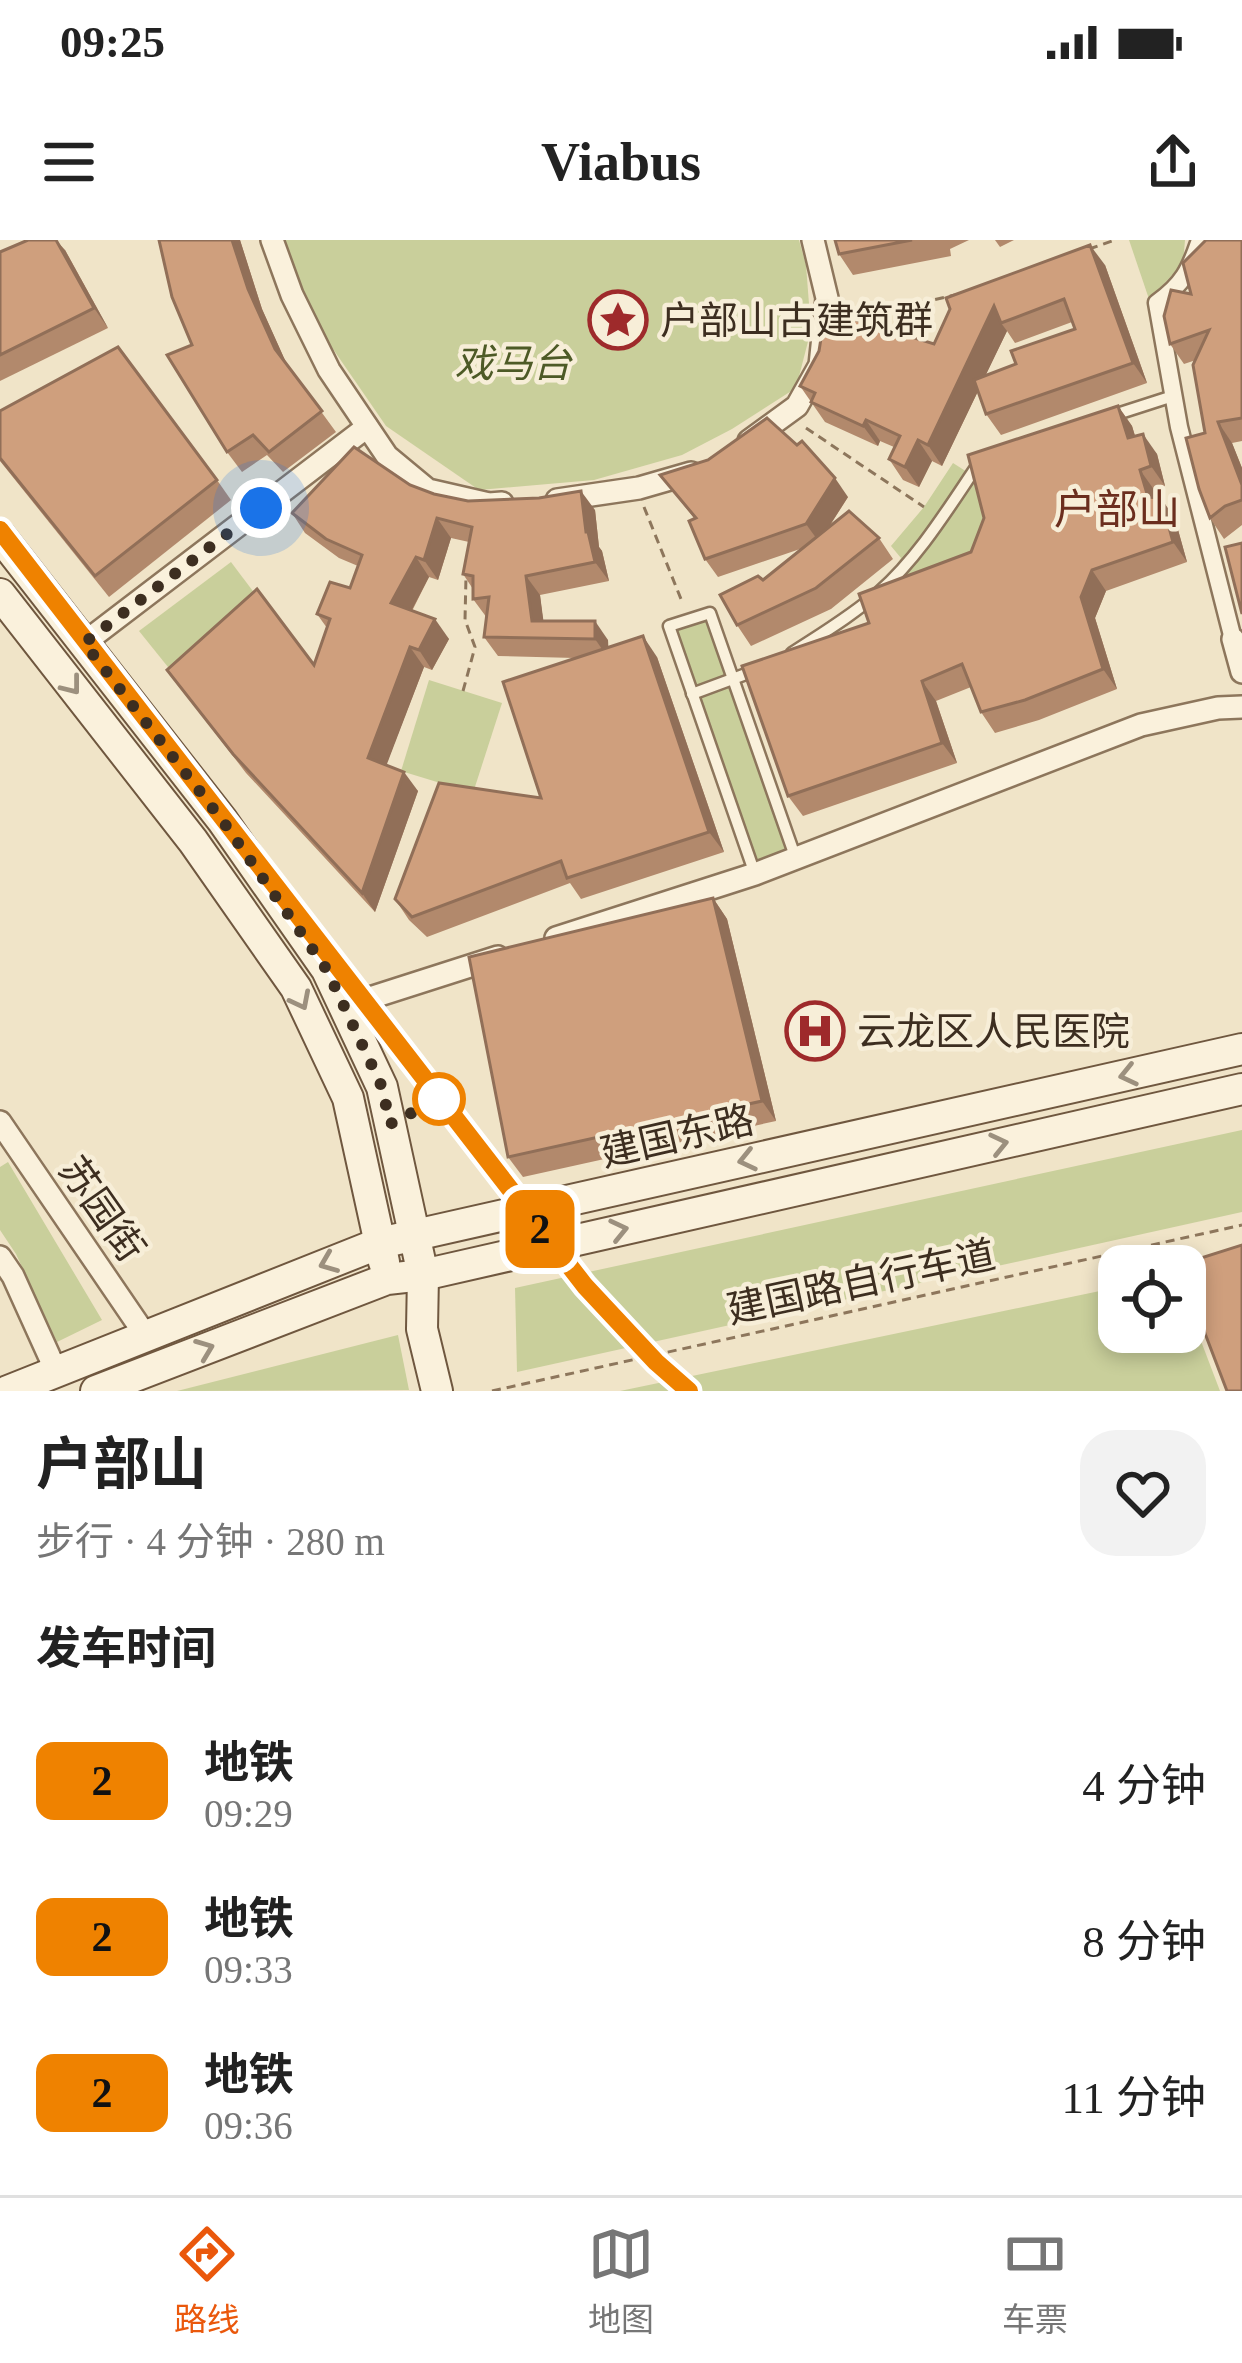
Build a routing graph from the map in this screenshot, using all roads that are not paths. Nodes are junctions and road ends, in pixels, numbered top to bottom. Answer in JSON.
{"nodes":[{"id":1,"x":272,"y":240,"type":"edge"},
{"id":2,"x":813,"y":240,"type":"edge"},
{"id":3,"x":1200,"y":240,"type":"edge"},
{"id":4,"x":1173,"y":396,"type":"junction"},
{"id":5,"x":1110,"y":416,"type":"edge"},
{"id":6,"x":367,"y":427,"type":"junction"},
{"id":7,"x":982,"y":458,"type":"edge"},
{"id":8,"x":0,"y":536,"type":"edge"},
{"id":9,"x":0,"y":594,"type":"edge"},
{"id":10,"x":1233,"y":639,"type":"joint"},
{"id":11,"x":84,"y":643,"type":"junction"},
{"id":12,"x":778,"y":659,"type":"edge"},
{"id":13,"x":763,"y":667,"type":"edge"},
{"id":14,"x":1242,"y":672,"type":"edge"},
{"id":15,"x":734,"y":680,"type":"junction"},
{"id":16,"x":692,"y":694,"type":"junction"},
{"id":17,"x":1242,"y":707,"type":"edge"},
{"id":18,"x":796,"y":859,"type":"junction"},
{"id":19,"x":755,"y":874,"type":"junction"},
{"id":20,"x":345,"y":1006,"type":"junction"},
{"id":21,"x":1242,"y":1049,"type":"edge"},
{"id":22,"x":1242,"y":1089,"type":"edge"},
{"id":23,"x":0,"y":1123,"type":"edge"},
{"id":24,"x":415,"y":1235,"type":"junction"},
{"id":25,"x":380,"y":1243,"type":"junction"},
{"id":26,"x":0,"y":1257,"type":"edge"},
{"id":27,"x":423,"y":1275,"type":"junction"},
{"id":28,"x":387,"y":1279,"type":"junction"},
{"id":29,"x":422,"y":1329,"type":"junction"},
{"id":30,"x":146,"y":1336,"type":"junction"},
{"id":31,"x":56,"y":1371,"type":"junction"},
{"id":32,"x":8,"y":1391,"type":"edge"},
{"id":33,"x":96,"y":1391,"type":"edge"},
{"id":34,"x":437,"y":1391,"type":"edge"}],
"edges":[{"from":1,"to":6,"type":"street"},
{"from":2,"to":6,"type":"street"},
{"from":3,"to":4,"type":"street"},
{"from":4,"to":5,"type":"lane"},
{"from":4,"to":10,"type":"street"},
{"from":6,"to":11,"type":"street"},
{"from":7,"to":12,"type":"lane"},
{"from":8,"to":11,"type":"main road"},
{"from":9,"to":25,"type":"main road","one_way":true},
{"from":10,"to":14,"type":"street"},
{"from":11,"to":20,"type":"main road"},
{"from":13,"to":15,"type":"lane"},
{"from":15,"to":16,"type":"lane"},
{"from":15,"to":16,"type":"lane"},
{"from":15,"to":18,"type":"lane"},
{"from":16,"to":19,"type":"lane"},
{"from":17,"to":18,"type":"street"},
{"from":18,"to":19,"type":"street"},
{"from":19,"to":20,"type":"street"},
{"from":20,"to":24,"type":"main road"},
{"from":21,"to":24,"type":"main road","name":"建国东路","one_way":true},
{"from":27,"to":22,"type":"main road","name":"建国东路","one_way":true},
{"from":23,"to":30,"type":"street","name":"苏园街"},
{"from":24,"to":25,"type":"main road","name":"建国东路"},
{"from":24,"to":27,"type":"main road"},
{"from":25,"to":28,"type":"main road"},
{"from":25,"to":30,"type":"main road","name":"建国东路","one_way":true},
{"from":26,"to":31,"type":"street"},
{"from":27,"to":28,"type":"main road","name":"建国东路"},
{"from":27,"to":29,"type":"main road"},
{"from":28,"to":29,"type":"main road"},
{"from":33,"to":28,"type":"main road","name":"建国东路","one_way":true},
{"from":29,"to":34,"type":"main road"},
{"from":30,"to":31,"type":"main road","name":"建国东路"},
{"from":31,"to":32,"type":"main road","name":"建国东路"}]}
